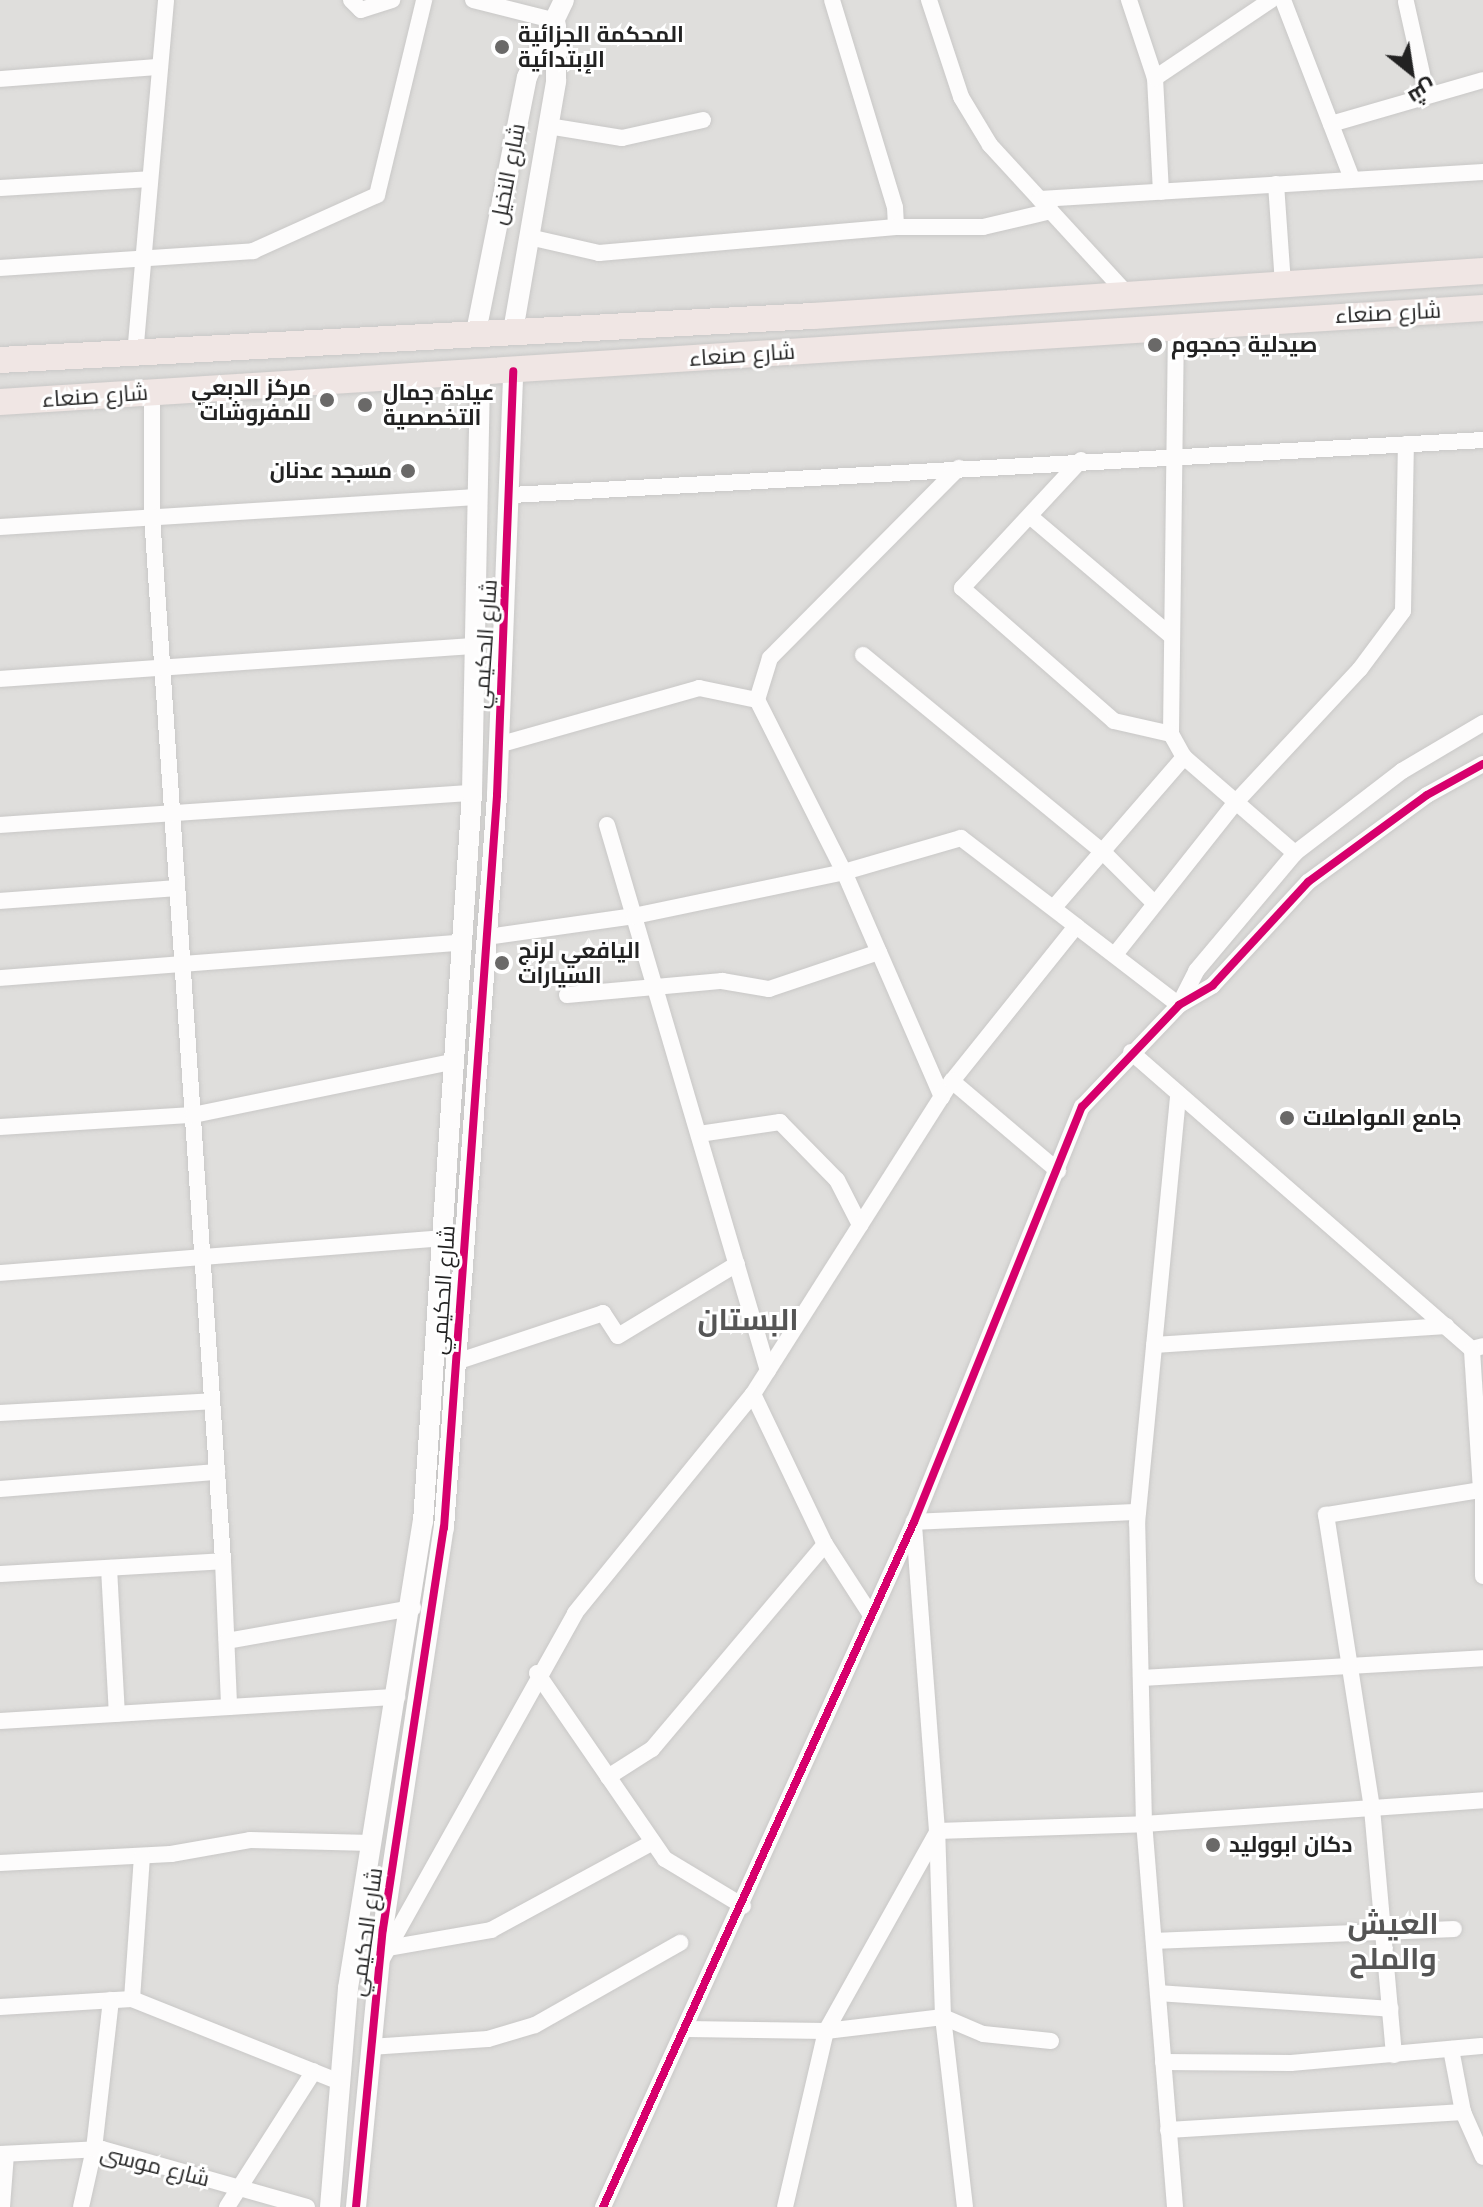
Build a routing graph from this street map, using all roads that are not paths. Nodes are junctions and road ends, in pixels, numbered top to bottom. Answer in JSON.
{"nodes":[{"id":1,"x":166,"y":0,"type":"edge"},
{"id":2,"x":351,"y":0,"type":"edge"},
{"id":3,"x":392,"y":0,"type":"edge"},
{"id":4,"x":424,"y":0,"type":"edge"},
{"id":5,"x":473,"y":0,"type":"edge"},
{"id":6,"x":564,"y":0,"type":"edge"},
{"id":7,"x":832,"y":0,"type":"edge"},
{"id":8,"x":929,"y":0,"type":"edge"},
{"id":9,"x":1129,"y":0,"type":"edge"},
{"id":10,"x":1271,"y":0,"type":"edge"},
{"id":11,"x":1283,"y":0,"type":"edge"},
{"id":12,"x":1406,"y":2,"type":"edge"},
{"id":13,"x":556,"y":21,"type":"junction"},
{"id":14,"x":156,"y":67,"type":"junction"},
{"id":15,"x":1155,"y":78,"type":"junction"},
{"id":16,"x":0,"y":79,"type":"edge"},
{"id":17,"x":1483,"y":80,"type":"edge"},
{"id":18,"x":1427,"y":96,"type":"junction"},
{"id":19,"x":703,"y":120,"type":"dead end"},
{"id":20,"x":1331,"y":124,"type":"junction"},
{"id":21,"x":548,"y":126,"type":"junction"},
{"id":22,"x":1483,"y":172,"type":"edge"},
{"id":23,"x":150,"y":179,"type":"junction"},
{"id":24,"x":1352,"y":179,"type":"junction"},
{"id":25,"x":1276,"y":184,"type":"junction"},
{"id":26,"x":0,"y":188,"type":"edge"},
{"id":27,"x":1161,"y":192,"type":"junction"},
{"id":28,"x":1046,"y":205,"type":"junction"},
{"id":29,"x":896,"y":227,"type":"junction"},
{"id":30,"x":529,"y":237,"type":"junction"},
{"id":31,"x":143,"y":263,"type":"junction"},
{"id":32,"x":0,"y":268,"type":"edge"},
{"id":33,"x":1483,"y":271,"type":"edge"},
{"id":34,"x":1283,"y":285,"type":"junction"},
{"id":35,"x":1129,"y":296,"type":"junction"},
{"id":36,"x":1483,"y":308,"type":"edge"},
{"id":37,"x":813,"y":316,"type":"junction"},
{"id":38,"x":746,"y":319,"type":"junction"},
{"id":39,"x":1176,"y":324,"type":"junction"},
{"id":40,"x":513,"y":331,"type":"junction"},
{"id":41,"x":476,"y":332,"type":"junction"},
{"id":42,"x":810,"y":350,"type":"junction"},
{"id":43,"x":135,"y":355,"type":"junction"},
{"id":44,"x":745,"y":355,"type":"junction"},
{"id":45,"x":0,"y":360,"type":"edge"},
{"id":46,"x":513,"y":371,"type":"junction"},
{"id":47,"x":480,"y":374,"type":"junction"},
{"id":48,"x":152,"y":392,"type":"junction"},
{"id":49,"x":0,"y":402,"type":"edge"},
{"id":50,"x":1483,"y":440,"type":"edge"},
{"id":51,"x":1406,"y":444,"type":"junction"},
{"id":52,"x":1178,"y":455,"type":"junction"},
{"id":53,"x":1081,"y":460,"type":"junction"},
{"id":54,"x":959,"y":468,"type":"junction"},
{"id":55,"x":512,"y":495,"type":"junction"},
{"id":56,"x":476,"y":497,"type":"junction"},
{"id":57,"x":152,"y":516,"type":"junction"},
{"id":58,"x":1032,"y":518,"type":"junction"},
{"id":59,"x":0,"y":527,"type":"edge"},
{"id":60,"x":1171,"y":636,"type":"junction"},
{"id":61,"x":472,"y":646,"type":"junction"},
{"id":62,"x":863,"y":655,"type":"dead end"},
{"id":63,"x":162,"y":668,"type":"junction"},
{"id":64,"x":0,"y":679,"type":"edge"},
{"id":65,"x":757,"y":700,"type":"junction"},
{"id":66,"x":1483,"y":723,"type":"edge"},
{"id":67,"x":1171,"y":734,"type":"junction"},
{"id":68,"x":498,"y":745,"type":"junction"},
{"id":69,"x":1184,"y":757,"type":"junction"},
{"id":70,"x":1483,"y":764,"type":"edge"},
{"id":71,"x":472,"y":793,"type":"junction"},
{"id":72,"x":1235,"y":803,"type":"junction"},
{"id":73,"x":172,"y":813,"type":"junction"},
{"id":74,"x":0,"y":825,"type":"edge"},
{"id":75,"x":607,"y":825,"type":"dead end"},
{"id":76,"x":1104,"y":853,"type":"junction"},
{"id":77,"x":1295,"y":853,"type":"junction"},
{"id":78,"x":844,"y":872,"type":"junction"},
{"id":79,"x":177,"y":888,"type":"junction"},
{"id":80,"x":0,"y":901,"type":"edge"},
{"id":81,"x":1154,"y":903,"type":"junction"},
{"id":82,"x":1056,"y":905,"type":"junction"},
{"id":83,"x":634,"y":916,"type":"junction"},
{"id":84,"x":1076,"y":926,"type":"junction"},
{"id":85,"x":487,"y":937,"type":"junction"},
{"id":86,"x":464,"y":942,"type":"junction"},
{"id":87,"x":879,"y":952,"type":"junction"},
{"id":88,"x":1117,"y":952,"type":"junction"},
{"id":89,"x":183,"y":968,"type":"junction"},
{"id":90,"x":0,"y":978,"type":"edge"},
{"id":91,"x":656,"y":990,"type":"junction"},
{"id":92,"x":567,"y":995,"type":"dead end"},
{"id":93,"x":1179,"y":1005,"type":"junction"},
{"id":94,"x":1131,"y":1052,"type":"junction"},
{"id":95,"x":455,"y":1061,"type":"junction"},
{"id":96,"x":952,"y":1081,"type":"junction"},
{"id":97,"x":1178,"y":1094,"type":"junction"},
{"id":98,"x":942,"y":1097,"type":"junction"},
{"id":99,"x":193,"y":1115,"type":"junction"},
{"id":100,"x":0,"y":1127,"type":"edge"},
{"id":101,"x":699,"y":1134,"type":"junction"},
{"id":102,"x":1058,"y":1171,"type":"junction"},
{"id":103,"x":860,"y":1225,"type":"junction"},
{"id":104,"x":440,"y":1238,"type":"junction"},
{"id":105,"x":202,"y":1258,"type":"junction"},
{"id":106,"x":737,"y":1264,"type":"junction"},
{"id":107,"x":0,"y":1273,"type":"edge"},
{"id":108,"x":1446,"y":1326,"type":"junction"},
{"id":109,"x":1154,"y":1345,"type":"junction"},
{"id":110,"x":1477,"y":1348,"type":"edge"},
{"id":111,"x":456,"y":1362,"type":"junction"},
{"id":112,"x":768,"y":1371,"type":"junction"},
{"id":113,"x":753,"y":1394,"type":"junction"},
{"id":114,"x":212,"y":1401,"type":"junction"},
{"id":115,"x":0,"y":1413,"type":"edge"},
{"id":116,"x":217,"y":1472,"type":"junction"},
{"id":117,"x":0,"y":1489,"type":"edge"},
{"id":118,"x":1482,"y":1490,"type":"edge"},
{"id":119,"x":1138,"y":1512,"type":"junction"},
{"id":120,"x":914,"y":1522,"type":"junction"},
{"id":121,"x":825,"y":1544,"type":"junction"},
{"id":122,"x":223,"y":1561,"type":"junction"},
{"id":123,"x":109,"y":1568,"type":"junction"},
{"id":124,"x":0,"y":1574,"type":"edge"},
{"id":125,"x":1483,"y":1576,"type":"edge"},
{"id":126,"x":413,"y":1608,"type":"junction"},
{"id":127,"x":871,"y":1615,"type":"junction"},
{"id":128,"x":227,"y":1641,"type":"junction"},
{"id":129,"x":1483,"y":1658,"type":"edge"},
{"id":130,"x":1349,"y":1666,"type":"junction"},
{"id":131,"x":537,"y":1673,"type":"junction"},
{"id":132,"x":1141,"y":1678,"type":"junction"},
{"id":133,"x":397,"y":1697,"type":"junction"},
{"id":134,"x":229,"y":1707,"type":"junction"},
{"id":135,"x":117,"y":1714,"type":"junction"},
{"id":136,"x":0,"y":1721,"type":"edge"},
{"id":137,"x":608,"y":1777,"type":"junction"},
{"id":138,"x":1483,"y":1800,"type":"edge"},
{"id":139,"x":1372,"y":1808,"type":"junction"},
{"id":140,"x":1144,"y":1824,"type":"junction"},
{"id":141,"x":937,"y":1831,"type":"junction"},
{"id":142,"x":653,"y":1842,"type":"junction"},
{"id":143,"x":372,"y":1843,"type":"junction"},
{"id":144,"x":142,"y":1856,"type":"junction"},
{"id":145,"x":0,"y":1863,"type":"edge"},
{"id":146,"x":743,"y":1906,"type":"junction"},
{"id":147,"x":1454,"y":1929,"type":"dead end"},
{"id":148,"x":1387,"y":1933,"type":"junction"},
{"id":149,"x":1154,"y":1941,"type":"junction"},
{"id":150,"x":680,"y":1943,"type":"dead end"},
{"id":151,"x":383,"y":1956,"type":"junction"},
{"id":152,"x":1158,"y":1993,"type":"junction"},
{"id":153,"x":132,"y":1999,"type":"junction"},
{"id":154,"x":111,"y":2000,"type":"junction"},
{"id":155,"x":0,"y":2007,"type":"edge"},
{"id":156,"x":1390,"y":2009,"type":"junction"},
{"id":157,"x":943,"y":2017,"type":"junction"},
{"id":158,"x":686,"y":2029,"type":"junction"},
{"id":159,"x":826,"y":2031,"type":"junction"},
{"id":160,"x":1051,"y":2041,"type":"dead end"},
{"id":161,"x":1481,"y":2046,"type":"dead end"},
{"id":162,"x":370,"y":2047,"type":"junction"},
{"id":163,"x":1451,"y":2049,"type":"junction"},
{"id":164,"x":1394,"y":2055,"type":"junction"},
{"id":165,"x":1163,"y":2062,"type":"junction"},
{"id":166,"x":314,"y":2071,"type":"junction"},
{"id":167,"x":340,"y":2082,"type":"junction"},
{"id":168,"x":1463,"y":2112,"type":"junction"},
{"id":169,"x":1168,"y":2130,"type":"junction"},
{"id":170,"x":94,"y":2149,"type":"junction"},
{"id":171,"x":3,"y":2154,"type":"edge"},
{"id":172,"x":1483,"y":2157,"type":"edge"},
{"id":173,"x":236,"y":2187,"type":"junction"},
{"id":174,"x":2,"y":2207,"type":"edge"},
{"id":175,"x":81,"y":2207,"type":"edge"},
{"id":176,"x":227,"y":2207,"type":"edge"},
{"id":177,"x":307,"y":2207,"type":"edge"},
{"id":178,"x":330,"y":2207,"type":"edge"},
{"id":179,"x":356,"y":2207,"type":"edge"},
{"id":180,"x":603,"y":2207,"type":"edge"},
{"id":181,"x":785,"y":2207,"type":"edge"},
{"id":182,"x":965,"y":2207,"type":"edge"},
{"id":183,"x":1175,"y":2207,"type":"edge"}],
"edges":[{"from":1,"to":14,"type":"street"},
{"from":2,"to":3,"type":"street"},
{"from":4,"to":31,"type":"street"},
{"from":5,"to":13,"type":"street"},
{"from":6,"to":13,"type":"street","name":"شارع النخيل"},
{"from":7,"to":29,"type":"street"},
{"from":8,"to":28,"type":"street"},
{"from":9,"to":15,"type":"street"},
{"from":10,"to":15,"type":"street"},
{"from":11,"to":20,"type":"street"},
{"from":12,"to":18,"type":"street"},
{"from":13,"to":21,"type":"street","name":"شارع النخيل"},
{"from":13,"to":41,"type":"street","name":"شارع النخيل"},
{"from":14,"to":16,"type":"street"},
{"from":14,"to":23,"type":"street"},
{"from":15,"to":27,"type":"street"},
{"from":17,"to":18,"type":"street"},
{"from":18,"to":20,"type":"street"},
{"from":19,"to":21,"type":"street"},
{"from":20,"to":24,"type":"street"},
{"from":21,"to":30,"type":"street","name":"شارع النخيل"},
{"from":22,"to":24,"type":"street"},
{"from":23,"to":26,"type":"street"},
{"from":23,"to":31,"type":"street"},
{"from":24,"to":25,"type":"street"},
{"from":25,"to":27,"type":"street"},
{"from":25,"to":34,"type":"street"},
{"from":27,"to":28,"type":"street"},
{"from":28,"to":29,"type":"street"},
{"from":28,"to":35,"type":"street"},
{"from":29,"to":30,"type":"street"},
{"from":30,"to":40,"type":"street","name":"شارع النخيل"},
{"from":31,"to":32,"type":"street"},
{"from":31,"to":43,"type":"street"},
{"from":33,"to":34,"type":"highway","name":"شارع صنعاء"},
{"from":34,"to":35,"type":"highway","name":"شارع صنعاء"},
{"from":35,"to":37,"type":"highway","name":"شارع صنعاء"},
{"from":36,"to":39,"type":"highway","name":"شارع صنعاء"},
{"from":37,"to":38,"type":"highway","name":"شارع صنعاء"},
{"from":37,"to":42,"type":"highway"},
{"from":38,"to":40,"type":"highway","name":"شارع صنعاء"},
{"from":38,"to":44,"type":"highway"},
{"from":39,"to":42,"type":"highway","name":"شارع صنعاء"},
{"from":39,"to":52,"type":"street"},
{"from":40,"to":41,"type":"highway","name":"شارع صنعاء"},
{"from":41,"to":43,"type":"highway","name":"شارع صنعاء"},
{"from":42,"to":44,"type":"highway","name":"شارع صنعاء"},
{"from":43,"to":45,"type":"highway","name":"شارع صنعاء"},
{"from":44,"to":46,"type":"highway","name":"شارع صنعاء"},
{"from":46,"to":47,"type":"highway","name":"شارع صنعاء"},
{"from":46,"to":55,"type":"street","name":"شارع الحكيمي"},
{"from":47,"to":48,"type":"highway","name":"شارع صنعاء"},
{"from":47,"to":56,"type":"street","name":"شارع الحكيمي"},
{"from":48,"to":49,"type":"highway","name":"شارع صنعاء"},
{"from":48,"to":57,"type":"street"},
{"from":50,"to":51,"type":"street"},
{"from":51,"to":52,"type":"street"},
{"from":51,"to":72,"type":"street"},
{"from":52,"to":53,"type":"street"},
{"from":52,"to":60,"type":"street"},
{"from":53,"to":54,"type":"street"},
{"from":53,"to":58,"type":"street"},
{"from":54,"to":55,"type":"street"},
{"from":54,"to":65,"type":"street"},
{"from":55,"to":68,"type":"street","name":"شارع الحكيمي"},
{"from":56,"to":57,"type":"street"},
{"from":56,"to":61,"type":"street","name":"شارع الحكيمي"},
{"from":57,"to":59,"type":"street"},
{"from":57,"to":63,"type":"street"},
{"from":58,"to":60,"type":"street"},
{"from":58,"to":67,"type":"street"},
{"from":60,"to":67,"type":"street"},
{"from":61,"to":63,"type":"street"},
{"from":61,"to":71,"type":"street","name":"شارع الحكيمي"},
{"from":62,"to":76,"type":"street"},
{"from":63,"to":64,"type":"street"},
{"from":63,"to":73,"type":"street"},
{"from":65,"to":68,"type":"street"},
{"from":65,"to":78,"type":"street"},
{"from":66,"to":77,"type":"street"},
{"from":67,"to":69,"type":"street"},
{"from":68,"to":85,"type":"street","name":"شارع الحكيمي"},
{"from":69,"to":72,"type":"street"},
{"from":69,"to":76,"type":"street"},
{"from":70,"to":93,"type":"street"},
{"from":71,"to":73,"type":"street"},
{"from":71,"to":86,"type":"street","name":"شارع الحكيمي"},
{"from":72,"to":77,"type":"street"},
{"from":72,"to":81,"type":"street"},
{"from":73,"to":74,"type":"street"},
{"from":73,"to":79,"type":"street"},
{"from":75,"to":83,"type":"street"},
{"from":76,"to":81,"type":"street"},
{"from":76,"to":82,"type":"street"},
{"from":77,"to":93,"type":"street"},
{"from":78,"to":82,"type":"street"},
{"from":78,"to":83,"type":"street"},
{"from":78,"to":87,"type":"street"},
{"from":79,"to":80,"type":"street"},
{"from":79,"to":89,"type":"street"},
{"from":81,"to":88,"type":"street"},
{"from":82,"to":84,"type":"street"},
{"from":83,"to":85,"type":"street"},
{"from":83,"to":91,"type":"street"},
{"from":84,"to":88,"type":"street"},
{"from":84,"to":96,"type":"street"},
{"from":85,"to":111,"type":"street","name":"شارع الحكيمي"},
{"from":86,"to":89,"type":"street"},
{"from":86,"to":95,"type":"street","name":"شارع الحكيمي"},
{"from":87,"to":91,"type":"street"},
{"from":87,"to":98,"type":"street"},
{"from":88,"to":93,"type":"street"},
{"from":89,"to":90,"type":"street"},
{"from":89,"to":99,"type":"street"},
{"from":91,"to":92,"type":"street"},
{"from":91,"to":101,"type":"street"},
{"from":93,"to":94,"type":"street"},
{"from":94,"to":97,"type":"street"},
{"from":94,"to":102,"type":"street"},
{"from":95,"to":99,"type":"street"},
{"from":95,"to":104,"type":"street","name":"شارع الحكيمي"},
{"from":96,"to":98,"type":"street"},
{"from":96,"to":102,"type":"street"},
{"from":97,"to":108,"type":"street"},
{"from":97,"to":109,"type":"street"},
{"from":98,"to":103,"type":"street"},
{"from":99,"to":100,"type":"street"},
{"from":99,"to":105,"type":"street"},
{"from":101,"to":103,"type":"street"},
{"from":101,"to":106,"type":"street"},
{"from":102,"to":120,"type":"street"},
{"from":103,"to":112,"type":"street"},
{"from":104,"to":105,"type":"street"},
{"from":104,"to":126,"type":"street","name":"شارع الحكيمي"},
{"from":105,"to":107,"type":"street"},
{"from":105,"to":114,"type":"street"},
{"from":106,"to":111,"type":"street"},
{"from":106,"to":112,"type":"street"},
{"from":108,"to":109,"type":"street"},
{"from":108,"to":110,"type":"street"},
{"from":109,"to":119,"type":"street"},
{"from":110,"to":118,"type":"street"},
{"from":111,"to":151,"type":"street","name":"شارع الحكيمي"},
{"from":112,"to":113,"type":"street"},
{"from":113,"to":121,"type":"street"},
{"from":113,"to":131,"type":"street"},
{"from":114,"to":115,"type":"street"},
{"from":114,"to":116,"type":"street"},
{"from":116,"to":117,"type":"street"},
{"from":116,"to":122,"type":"street"},
{"from":118,"to":125,"type":"street"},
{"from":118,"to":130,"type":"street"},
{"from":119,"to":120,"type":"street"},
{"from":119,"to":132,"type":"street"},
{"from":120,"to":127,"type":"street"},
{"from":120,"to":141,"type":"street"},
{"from":121,"to":127,"type":"street"},
{"from":121,"to":137,"type":"street"},
{"from":122,"to":123,"type":"street"},
{"from":122,"to":128,"type":"street"},
{"from":123,"to":124,"type":"street"},
{"from":123,"to":135,"type":"street"},
{"from":126,"to":128,"type":"street"},
{"from":126,"to":133,"type":"street","name":"شارع الحكيمي"},
{"from":127,"to":146,"type":"street"},
{"from":128,"to":134,"type":"street"},
{"from":129,"to":130,"type":"street"},
{"from":130,"to":132,"type":"street"},
{"from":130,"to":139,"type":"street"},
{"from":131,"to":137,"type":"street"},
{"from":131,"to":151,"type":"street"},
{"from":132,"to":140,"type":"street"},
{"from":133,"to":134,"type":"street"},
{"from":133,"to":143,"type":"street","name":"شارع الحكيمي"},
{"from":134,"to":135,"type":"street"},
{"from":135,"to":136,"type":"street"},
{"from":137,"to":142,"type":"street"},
{"from":138,"to":139,"type":"street"},
{"from":139,"to":140,"type":"street"},
{"from":139,"to":148,"type":"street"},
{"from":140,"to":141,"type":"street"},
{"from":140,"to":149,"type":"street"},
{"from":141,"to":157,"type":"street"},
{"from":141,"to":159,"type":"street"},
{"from":142,"to":146,"type":"street"},
{"from":142,"to":151,"type":"street"},
{"from":143,"to":144,"type":"street"},
{"from":143,"to":167,"type":"street","name":"شارع الحكيمي"},
{"from":144,"to":145,"type":"street"},
{"from":144,"to":153,"type":"street"},
{"from":146,"to":158,"type":"street"},
{"from":147,"to":148,"type":"street"},
{"from":148,"to":149,"type":"street"},
{"from":148,"to":156,"type":"street"},
{"from":149,"to":152,"type":"street"},
{"from":150,"to":162,"type":"street"},
{"from":151,"to":162,"type":"street","name":"شارع الحكيمي"},
{"from":152,"to":156,"type":"street"},
{"from":152,"to":165,"type":"street"},
{"from":153,"to":154,"type":"street"},
{"from":153,"to":166,"type":"street"},
{"from":154,"to":155,"type":"street"},
{"from":154,"to":170,"type":"street"},
{"from":156,"to":164,"type":"street"},
{"from":157,"to":159,"type":"street"},
{"from":157,"to":160,"type":"street"},
{"from":157,"to":182,"type":"street"},
{"from":158,"to":159,"type":"street"},
{"from":158,"to":180,"type":"street"},
{"from":159,"to":181,"type":"street"},
{"from":161,"to":163,"type":"street"},
{"from":162,"to":179,"type":"street","name":"شارع الحكيمي"},
{"from":163,"to":164,"type":"street"},
{"from":163,"to":168,"type":"street"},
{"from":164,"to":165,"type":"street"},
{"from":165,"to":169,"type":"street"},
{"from":166,"to":167,"type":"street"},
{"from":166,"to":173,"type":"street"},
{"from":167,"to":178,"type":"street","name":"شارع الحكيمي"},
{"from":168,"to":169,"type":"street"},
{"from":168,"to":172,"type":"street"},
{"from":169,"to":183,"type":"street"},
{"from":170,"to":171,"type":"street","name":"شارع موسى"},
{"from":170,"to":173,"type":"street","name":"شارع موسى"},
{"from":170,"to":175,"type":"street"},
{"from":171,"to":174,"type":"street"},
{"from":173,"to":176,"type":"street"},
{"from":173,"to":177,"type":"street","name":"شارع موسى"}]}
